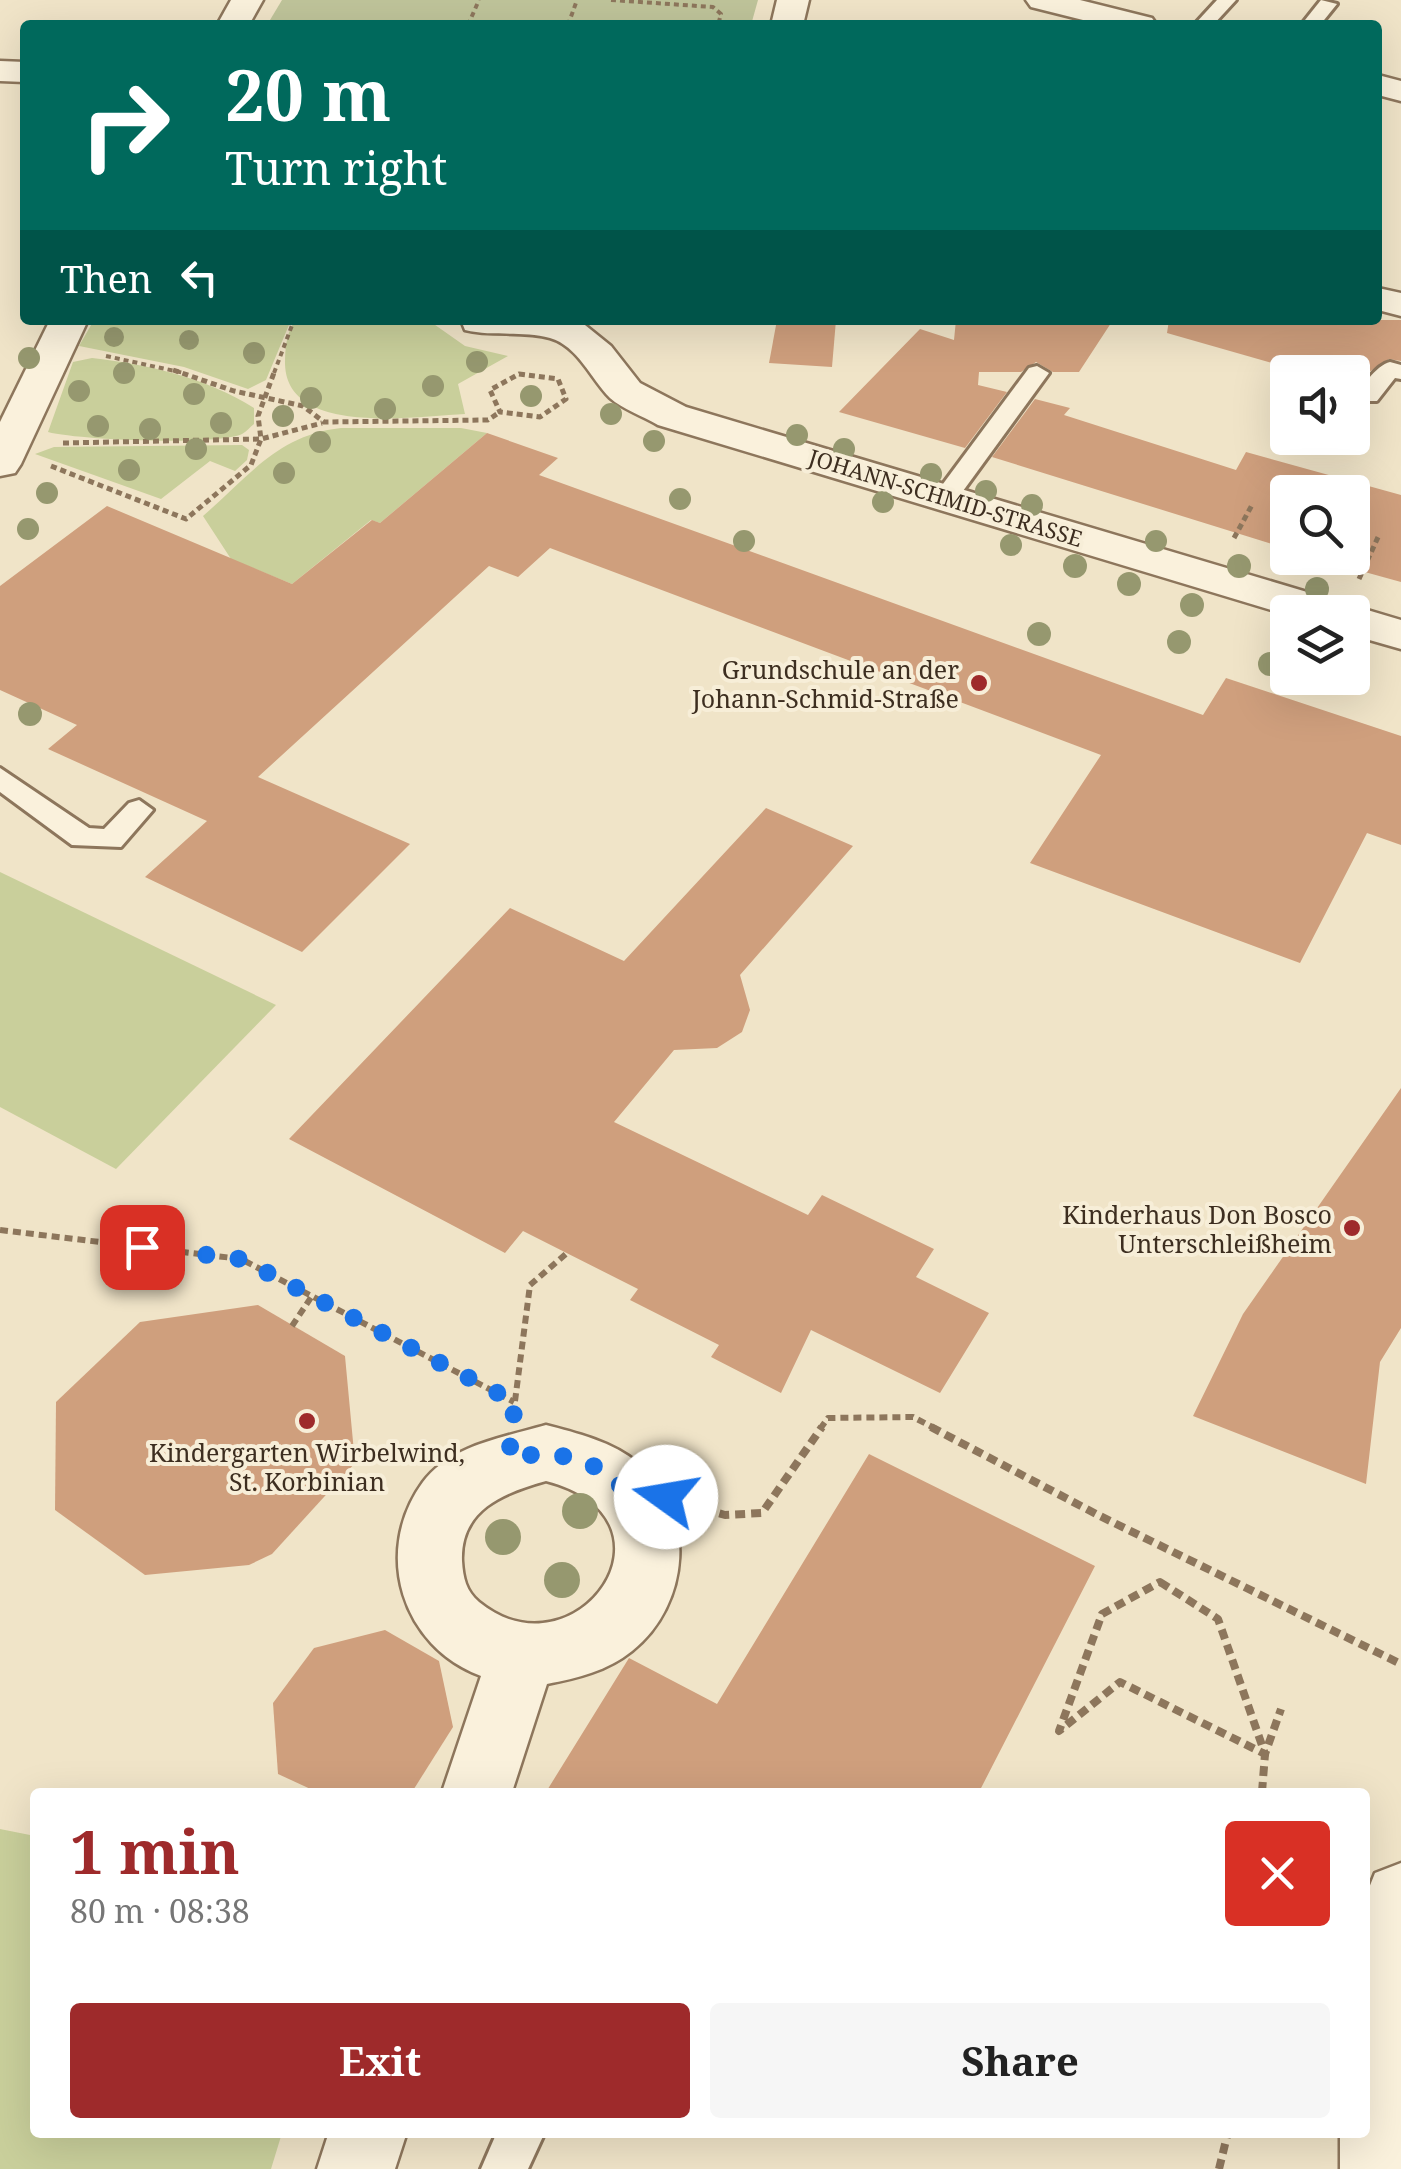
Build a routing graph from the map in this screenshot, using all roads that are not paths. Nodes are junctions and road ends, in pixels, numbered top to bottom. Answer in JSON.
{"nodes":[{"id":1,"x":1042,"y":0,"type":"edge"},
{"id":2,"x":1227,"y":0,"type":"edge"},
{"id":3,"x":1328,"y":4,"type":"dead end"},
{"id":4,"x":1121,"y":20,"type":"edge"},
{"id":5,"x":1208,"y":20,"type":"edge"},
{"id":6,"x":1314,"y":20,"type":"edge"},
{"id":7,"x":482,"y":325,"type":"edge"},
{"id":8,"x":612,"y":325,"type":"edge"},
{"id":9,"x":79,"y":337,"type":"edge"},
{"id":10,"x":587,"y":346,"type":"junction"},
{"id":11,"x":1401,"y":372,"type":"edge"},
{"id":12,"x":1038,"y":373,"type":"dead end"},
{"id":13,"x":16,"y":395,"type":"edge"},
{"id":14,"x":1370,"y":395,"type":"edge"},
{"id":15,"x":0,"y":464,"type":"edge"},
{"id":16,"x":946,"y":497,"type":"junction"},
{"id":17,"x":1271,"y":595,"type":"edge"},
{"id":18,"x":1370,"y":626,"type":"edge"},
{"id":19,"x":1401,"y":636,"type":"edge"},
{"id":20,"x":0,"y":778,"type":"edge"},
{"id":21,"x":139,"y":810,"type":"dead end"},
{"id":22,"x":522,"y":1656,"type":"junction"},
{"id":23,"x":479,"y":1788,"type":"edge"},
{"id":24,"x":1401,"y":1899,"type":"edge"},
{"id":25,"x":366,"y":2138,"type":"edge"},
{"id":26,"x":519,"y":2138,"type":"edge"},
{"id":27,"x":356,"y":2169,"type":"edge"},
{"id":28,"x":504,"y":2169,"type":"edge"},
{"id":29,"x":1379,"y":2169,"type":"edge"}],
"edges":[{"from":1,"to":4,"type":"street"},
{"from":2,"to":5,"type":"lane"},
{"from":3,"to":6,"type":"lane"},
{"from":7,"to":10,"type":"street"},
{"from":8,"to":10,"type":"street"},
{"from":9,"to":13,"type":"street"},
{"from":10,"to":16,"type":"street","name":"JOHANN-SCHMID-STRASSE"},
{"from":11,"to":14,"type":"lane"},
{"from":12,"to":16,"type":"lane"},
{"from":13,"to":15,"type":"street"},
{"from":16,"to":17,"type":"street","name":"JOHANN-SCHMID-STRASSE"},
{"from":18,"to":19,"type":"street"},
{"from":20,"to":21,"type":"lane"},
{"from":22,"to":22,"type":"street"},
{"from":22,"to":23,"type":"street"},
{"from":24,"to":29,"type":"street"},
{"from":25,"to":27,"type":"street"},
{"from":26,"to":28,"type":"lane"}]}
